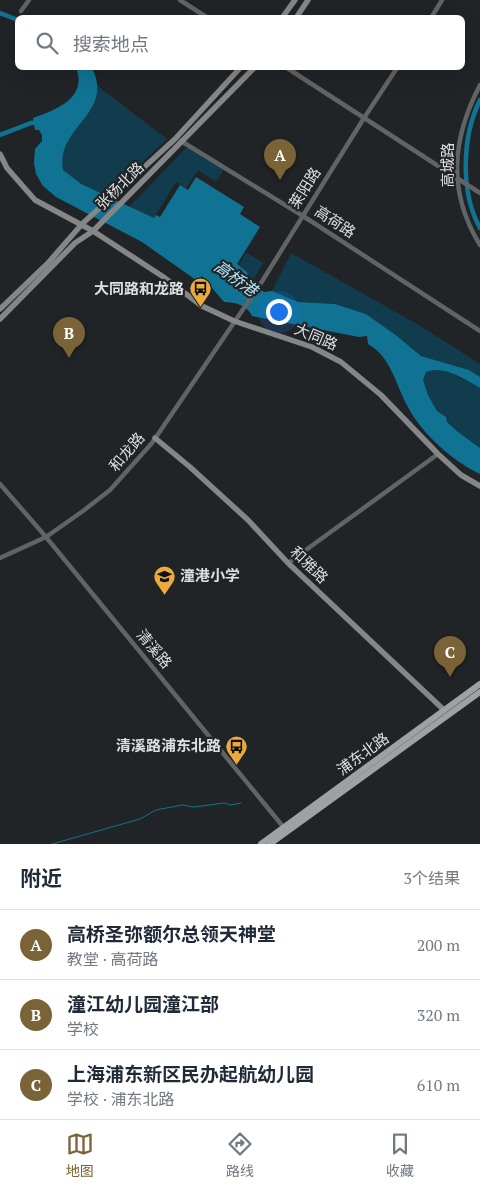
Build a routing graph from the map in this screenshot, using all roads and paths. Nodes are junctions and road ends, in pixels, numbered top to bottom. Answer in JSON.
{"nodes":[{"id":1,"x":29,"y":0,"type":"edge"},
{"id":2,"x":180,"y":0,"type":"edge"},
{"id":3,"x":295,"y":0,"type":"edge"},
{"id":4,"x":308,"y":0,"type":"edge"},
{"id":5,"x":442,"y":0,"type":"edge"},
{"id":6,"x":21,"y":11,"type":"dead end"},
{"id":7,"x":203,"y":15,"type":"edge"},
{"id":8,"x":284,"y":15,"type":"edge"},
{"id":9,"x":298,"y":15,"type":"edge"},
{"id":10,"x":433,"y":15,"type":"edge"},
{"id":11,"x":238,"y":70,"type":"edge"},
{"id":12,"x":252,"y":70,"type":"edge"},
{"id":13,"x":290,"y":70,"type":"edge"},
{"id":14,"x":396,"y":70,"type":"edge"},
{"id":15,"x":480,"y":85,"type":"edge"},
{"id":16,"x":364,"y":118,"type":"junction"},
{"id":17,"x":175,"y":138,"type":"junction"},
{"id":18,"x":182,"y":141,"type":"junction"},
{"id":19,"x":0,"y":154,"type":"edge"},
{"id":20,"x":458,"y":178,"type":"junction"},
{"id":21,"x":478,"y":192,"type":"edge"},
{"id":22,"x":303,"y":216,"type":"junction"},
{"id":23,"x":82,"y":224,"type":"junction"},
{"id":24,"x":93,"y":230,"type":"junction"},
{"id":25,"x":480,"y":245,"type":"edge"},
{"id":26,"x":0,"y":309,"type":"edge"},
{"id":27,"x":236,"y":318,"type":"junction"},
{"id":28,"x":0,"y":319,"type":"edge"},
{"id":29,"x":480,"y":331,"type":"edge"},
{"id":30,"x":155,"y":438,"type":"junction"},
{"id":31,"x":438,"y":454,"type":"junction"},
{"id":32,"x":0,"y":484,"type":"edge"},
{"id":33,"x":480,"y":486,"type":"edge"},
{"id":34,"x":46,"y":537,"type":"junction"},
{"id":35,"x":0,"y":558,"type":"edge"},
{"id":36,"x":288,"y":563,"type":"junction"},
{"id":37,"x":480,"y":684,"type":"edge"},
{"id":38,"x":480,"y":692,"type":"edge"},
{"id":39,"x":444,"y":710,"type":"junction"},
{"id":40,"x":286,"y":830,"type":"junction"},
{"id":41,"x":262,"y":844,"type":"edge"},
{"id":42,"x":270,"y":844,"type":"edge"}],
"edges":[{"from":1,"to":6,"type":"street"},
{"from":2,"to":7,"type":"street"},
{"from":3,"to":8,"type":"street"},
{"from":4,"to":9,"type":"street"},
{"from":5,"to":10,"type":"street"},
{"from":11,"to":17,"type":"street","name":"张杨北路"},
{"from":12,"to":18,"type":"street","name":"张杨北路"},
{"from":13,"to":16,"type":"street"},
{"from":14,"to":16,"type":"street","name":"莱阳路"},
{"from":15,"to":20,"type":"street","name":"高城路"},
{"from":16,"to":20,"type":"street"},
{"from":16,"to":22,"type":"street","name":"莱阳路"},
{"from":17,"to":18,"type":"street","name":"高荷路"},
{"from":17,"to":23,"type":"street","name":"张杨北路"},
{"from":18,"to":22,"type":"street","name":"高荷路"},
{"from":18,"to":24,"type":"street","name":"张杨北路"},
{"from":19,"to":23,"type":"street","name":"大同路"},
{"from":20,"to":21,"type":"street"},
{"from":20,"to":25,"type":"street","name":"高城路"},
{"from":22,"to":27,"type":"street","name":"莱阳路"},
{"from":22,"to":29,"type":"street","name":"高荷路"},
{"from":23,"to":24,"type":"street","name":"大同路"},
{"from":23,"to":26,"type":"street","name":"张杨北路"},
{"from":24,"to":27,"type":"street","name":"大同路"},
{"from":24,"to":28,"type":"street","name":"张杨北路"},
{"from":27,"to":30,"type":"street","name":"和龙路"},
{"from":27,"to":31,"type":"street","name":"大同路"},
{"from":30,"to":34,"type":"street","name":"和龙路"},
{"from":30,"to":36,"type":"street","name":"和雅路"},
{"from":31,"to":33,"type":"street","name":"大同路"},
{"from":31,"to":36,"type":"street"},
{"from":32,"to":34,"type":"street","name":"清溪路"},
{"from":34,"to":35,"type":"street","name":"和龙路"},
{"from":34,"to":40,"type":"street","name":"清溪路"},
{"from":36,"to":39,"type":"street","name":"和雅路"},
{"from":37,"to":39,"type":"main road","name":"浦东北路"},
{"from":38,"to":40,"type":"main road","name":"浦东北路"},
{"from":39,"to":40,"type":"main road","name":"浦东北路"},
{"from":40,"to":41,"type":"main road","name":"浦东北路"},
{"from":40,"to":42,"type":"main road","name":"浦东北路"}]}
